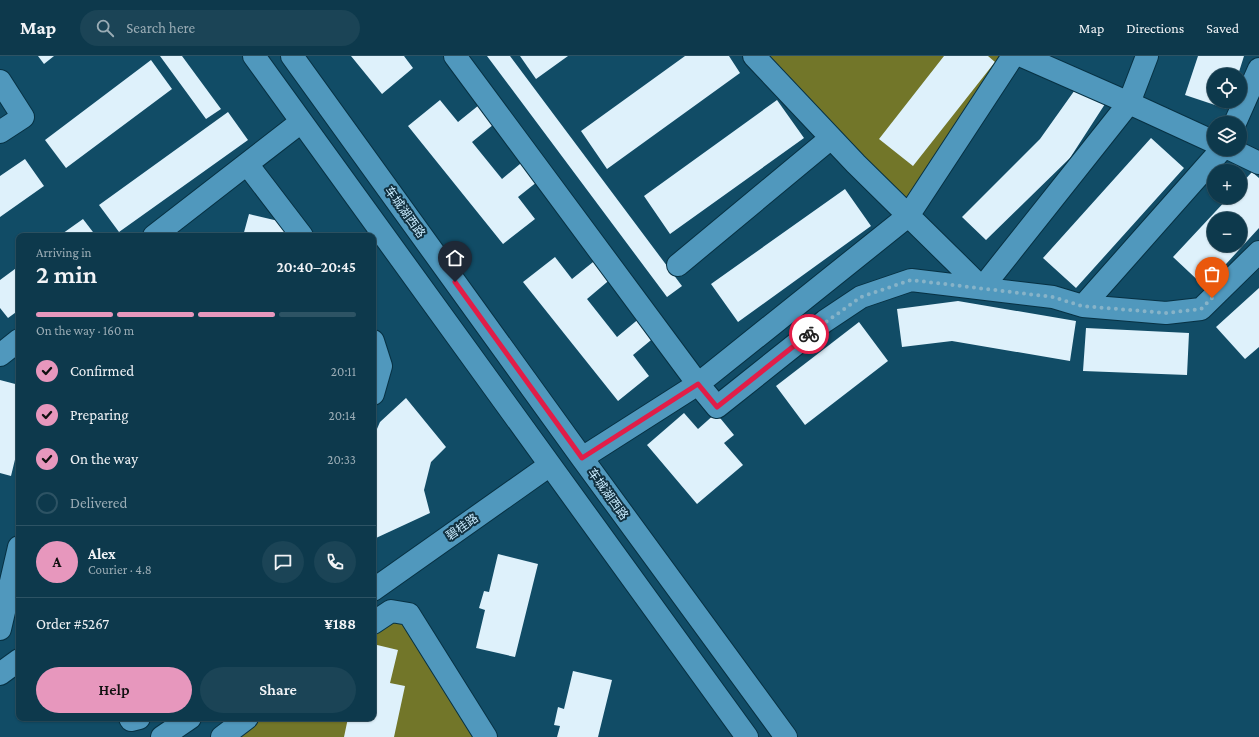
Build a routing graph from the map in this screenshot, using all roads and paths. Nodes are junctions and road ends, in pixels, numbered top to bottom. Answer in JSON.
{"nodes":[{"id":1,"x":254,"y":56,"type":"edge"},
{"id":2,"x":292,"y":56,"type":"edge"},
{"id":3,"x":454,"y":56,"type":"edge"},
{"id":4,"x":754,"y":56,"type":"edge"},
{"id":5,"x":1013,"y":56,"type":"edge"},
{"id":6,"x":1022,"y":56,"type":"edge"},
{"id":7,"x":1147,"y":56,"type":"edge"},
{"id":8,"x":1259,"y":69,"type":"edge"},
{"id":9,"x":0,"y":80,"type":"edge"},
{"id":10,"x":1130,"y":103,"type":"junction"},
{"id":11,"x":1238,"y":116,"type":"edge"},
{"id":12,"x":301,"y":122,"type":"junction"},
{"id":13,"x":0,"y":132,"type":"edge"},
{"id":14,"x":831,"y":138,"type":"junction"},
{"id":15,"x":1207,"y":139,"type":"edge"},
{"id":16,"x":1216,"y":156,"type":"edge"},
{"id":17,"x":1244,"y":156,"type":"edge"},
{"id":18,"x":1259,"y":163,"type":"edge"},
{"id":19,"x":247,"y":164,"type":"junction"},
{"id":20,"x":908,"y":216,"type":"junction"},
{"id":21,"x":158,"y":233,"type":"edge"},
{"id":22,"x":300,"y":233,"type":"edge"},
{"id":23,"x":1259,"y":252,"type":"edge"},
{"id":24,"x":678,"y":265,"type":"dead end"},
{"id":25,"x":982,"y":288,"type":"junction"},
{"id":26,"x":1082,"y":306,"type":"junction"},
{"id":27,"x":16,"y":342,"type":"edge"},
{"id":28,"x":376,"y":350,"type":"edge"},
{"id":29,"x":0,"y":355,"type":"edge"},
{"id":30,"x":376,"y":384,"type":"edge"},
{"id":31,"x":698,"y":384,"type":"junction"},
{"id":32,"x":582,"y":458,"type":"junction"},
{"id":33,"x":550,"y":465,"type":"junction"},
{"id":34,"x":16,"y":560,"type":"edge"},
{"id":35,"x":376,"y":588,"type":"edge"},
{"id":36,"x":376,"y":621,"type":"edge"},
{"id":37,"x":0,"y":629,"type":"edge"},
{"id":38,"x":16,"y":662,"type":"edge"},
{"id":39,"x":0,"y":674,"type":"edge"},
{"id":40,"x":186,"y":721,"type":"edge"},
{"id":41,"x":243,"y":721,"type":"edge"},
{"id":42,"x":162,"y":737,"type":"edge"},
{"id":43,"x":222,"y":737,"type":"edge"},
{"id":44,"x":486,"y":737,"type":"edge"},
{"id":45,"x":747,"y":737,"type":"edge"},
{"id":46,"x":786,"y":737,"type":"edge"}],
"edges":[{"from":1,"to":12,"type":"street"},
{"from":2,"to":32,"type":"street","name":"车城湖西路"},
{"from":3,"to":31,"type":"street"},
{"from":4,"to":14,"type":"street"},
{"from":5,"to":20,"type":"street"},
{"from":6,"to":10,"type":"street"},
{"from":7,"to":10,"type":"street"},
{"from":8,"to":11,"type":"street"},
{"from":9,"to":13,"type":"street"},
{"from":10,"to":15,"type":"street"},
{"from":10,"to":25,"type":"street"},
{"from":12,"to":19,"type":"street"},
{"from":12,"to":33,"type":"street"},
{"from":14,"to":20,"type":"street"},
{"from":14,"to":24,"type":"street"},
{"from":16,"to":26,"type":"street"},
{"from":17,"to":18,"type":"street"},
{"from":19,"to":21,"type":"street"},
{"from":19,"to":22,"type":"street"},
{"from":20,"to":25,"type":"street"},
{"from":20,"to":31,"type":"street"},
{"from":23,"to":26,"type":"street"},
{"from":25,"to":26,"type":"street"},
{"from":25,"to":31,"type":"street"},
{"from":27,"to":29,"type":"street"},
{"from":28,"to":30,"type":"street"},
{"from":31,"to":32,"type":"street"},
{"from":32,"to":46,"type":"street","name":"车城湖西路"},
{"from":33,"to":35,"type":"street","name":"碧桂路"},
{"from":33,"to":45,"type":"street"},
{"from":34,"to":37,"type":"street"},
{"from":36,"to":44,"type":"street"},
{"from":38,"to":39,"type":"street"},
{"from":40,"to":42,"type":"street"},
{"from":41,"to":43,"type":"street"}]}
